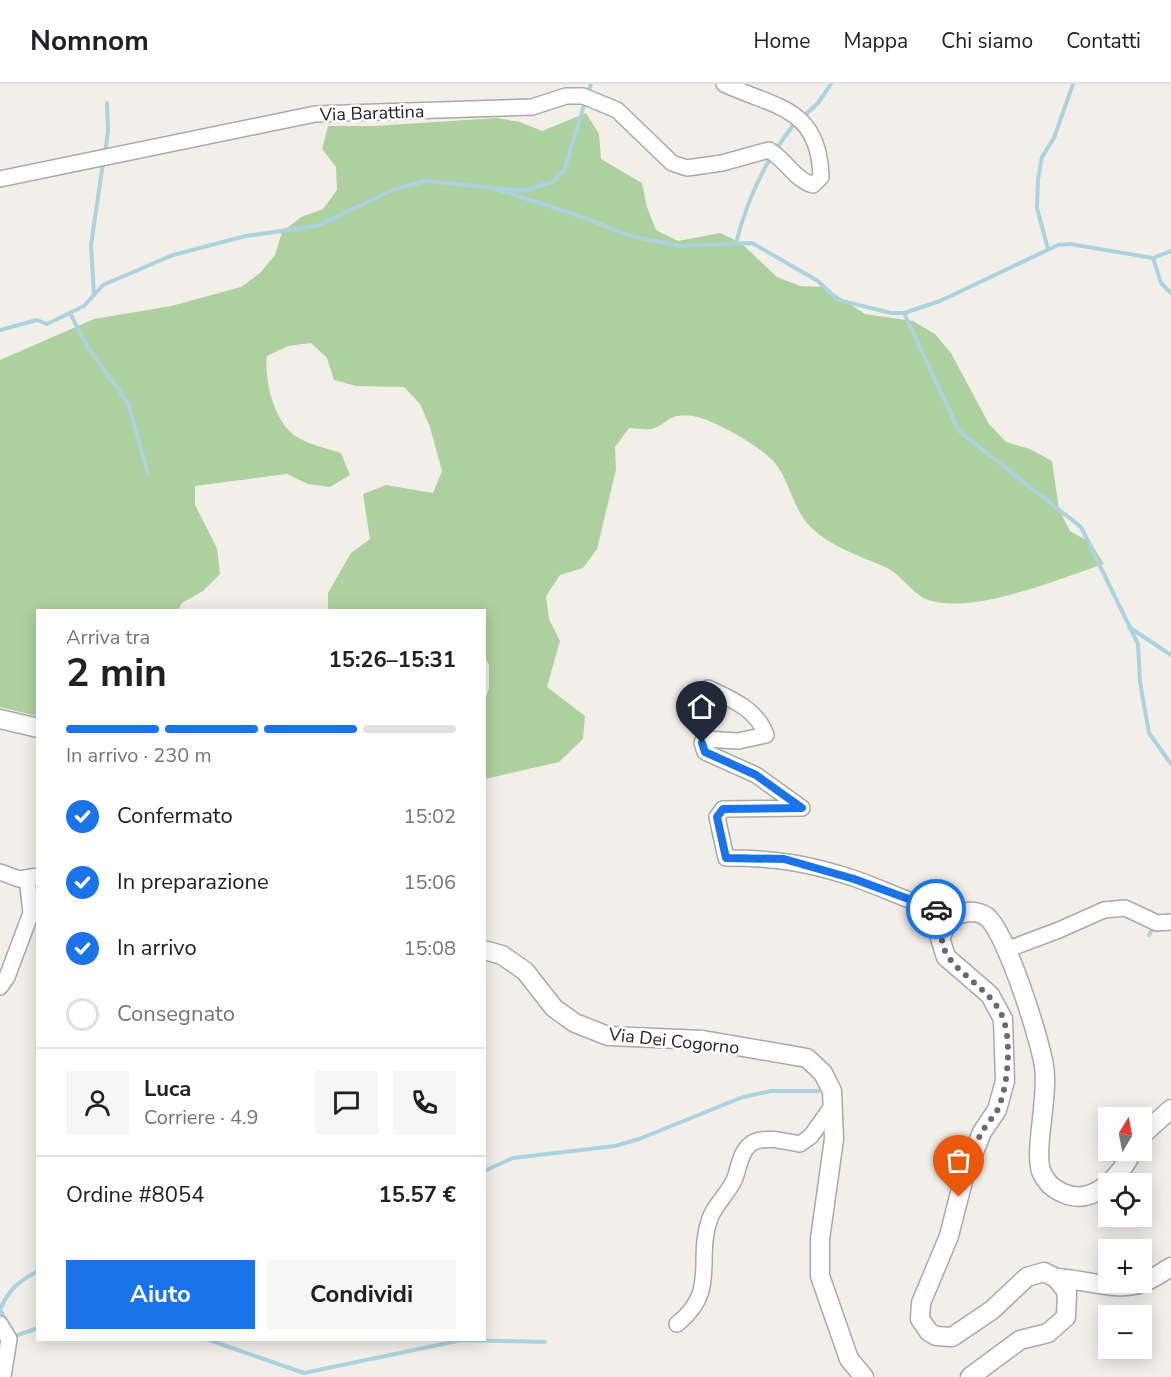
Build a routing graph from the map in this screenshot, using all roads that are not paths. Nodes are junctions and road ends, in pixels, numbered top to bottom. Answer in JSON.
{"nodes":[{"id":1,"x":724,"y":84,"type":"edge"},
{"id":2,"x":0,"y":178,"type":"edge"},
{"id":3,"x":708,"y":688,"type":"dead end"},
{"id":4,"x":0,"y":719,"type":"edge"},
{"id":5,"x":36,"y":728,"type":"edge"},
{"id":6,"x":0,"y":872,"type":"edge"},
{"id":7,"x":32,"y":877,"type":"edge"},
{"id":8,"x":957,"y":914,"type":"junction"},
{"id":9,"x":1171,"y":922,"type":"edge"},
{"id":10,"x":1006,"y":950,"type":"junction"},
{"id":11,"x":486,"y":951,"type":"edge"},
{"id":12,"x":0,"y":987,"type":"edge"},
{"id":13,"x":833,"y":1105,"type":"junction"},
{"id":14,"x":1171,"y":1108,"type":"edge"},
{"id":15,"x":1152,"y":1126,"type":"edge"},
{"id":16,"x":1127,"y":1161,"type":"edge"},
{"id":17,"x":1171,"y":1267,"type":"edge"},
{"id":18,"x":1056,"y":1278,"type":"junction"},
{"id":19,"x":0,"y":1324,"type":"edge"},
{"id":20,"x":677,"y":1324,"type":"dead end"},
{"id":21,"x":3,"y":1377,"type":"edge"},
{"id":22,"x":864,"y":1377,"type":"edge"},
{"id":23,"x":970,"y":1377,"type":"edge"}],
"edges":[{"from":1,"to":2,"type":"street","name":"Via Barattina"},
{"from":3,"to":8,"type":"street"},
{"from":4,"to":5,"type":"street"},
{"from":6,"to":7,"type":"street"},
{"from":7,"to":12,"type":"street"},
{"from":8,"to":10,"type":"street"},
{"from":8,"to":18,"type":"street"},
{"from":9,"to":10,"type":"street"},
{"from":10,"to":16,"type":"street"},
{"from":11,"to":13,"type":"street","name":"Via Dei Cogorno"},
{"from":13,"to":20,"type":"street"},
{"from":13,"to":22,"type":"street","name":"Via Dei Cogorno"},
{"from":14,"to":15,"type":"street"},
{"from":17,"to":18,"type":"street"},
{"from":18,"to":23,"type":"street"},
{"from":19,"to":21,"type":"street"}]}
